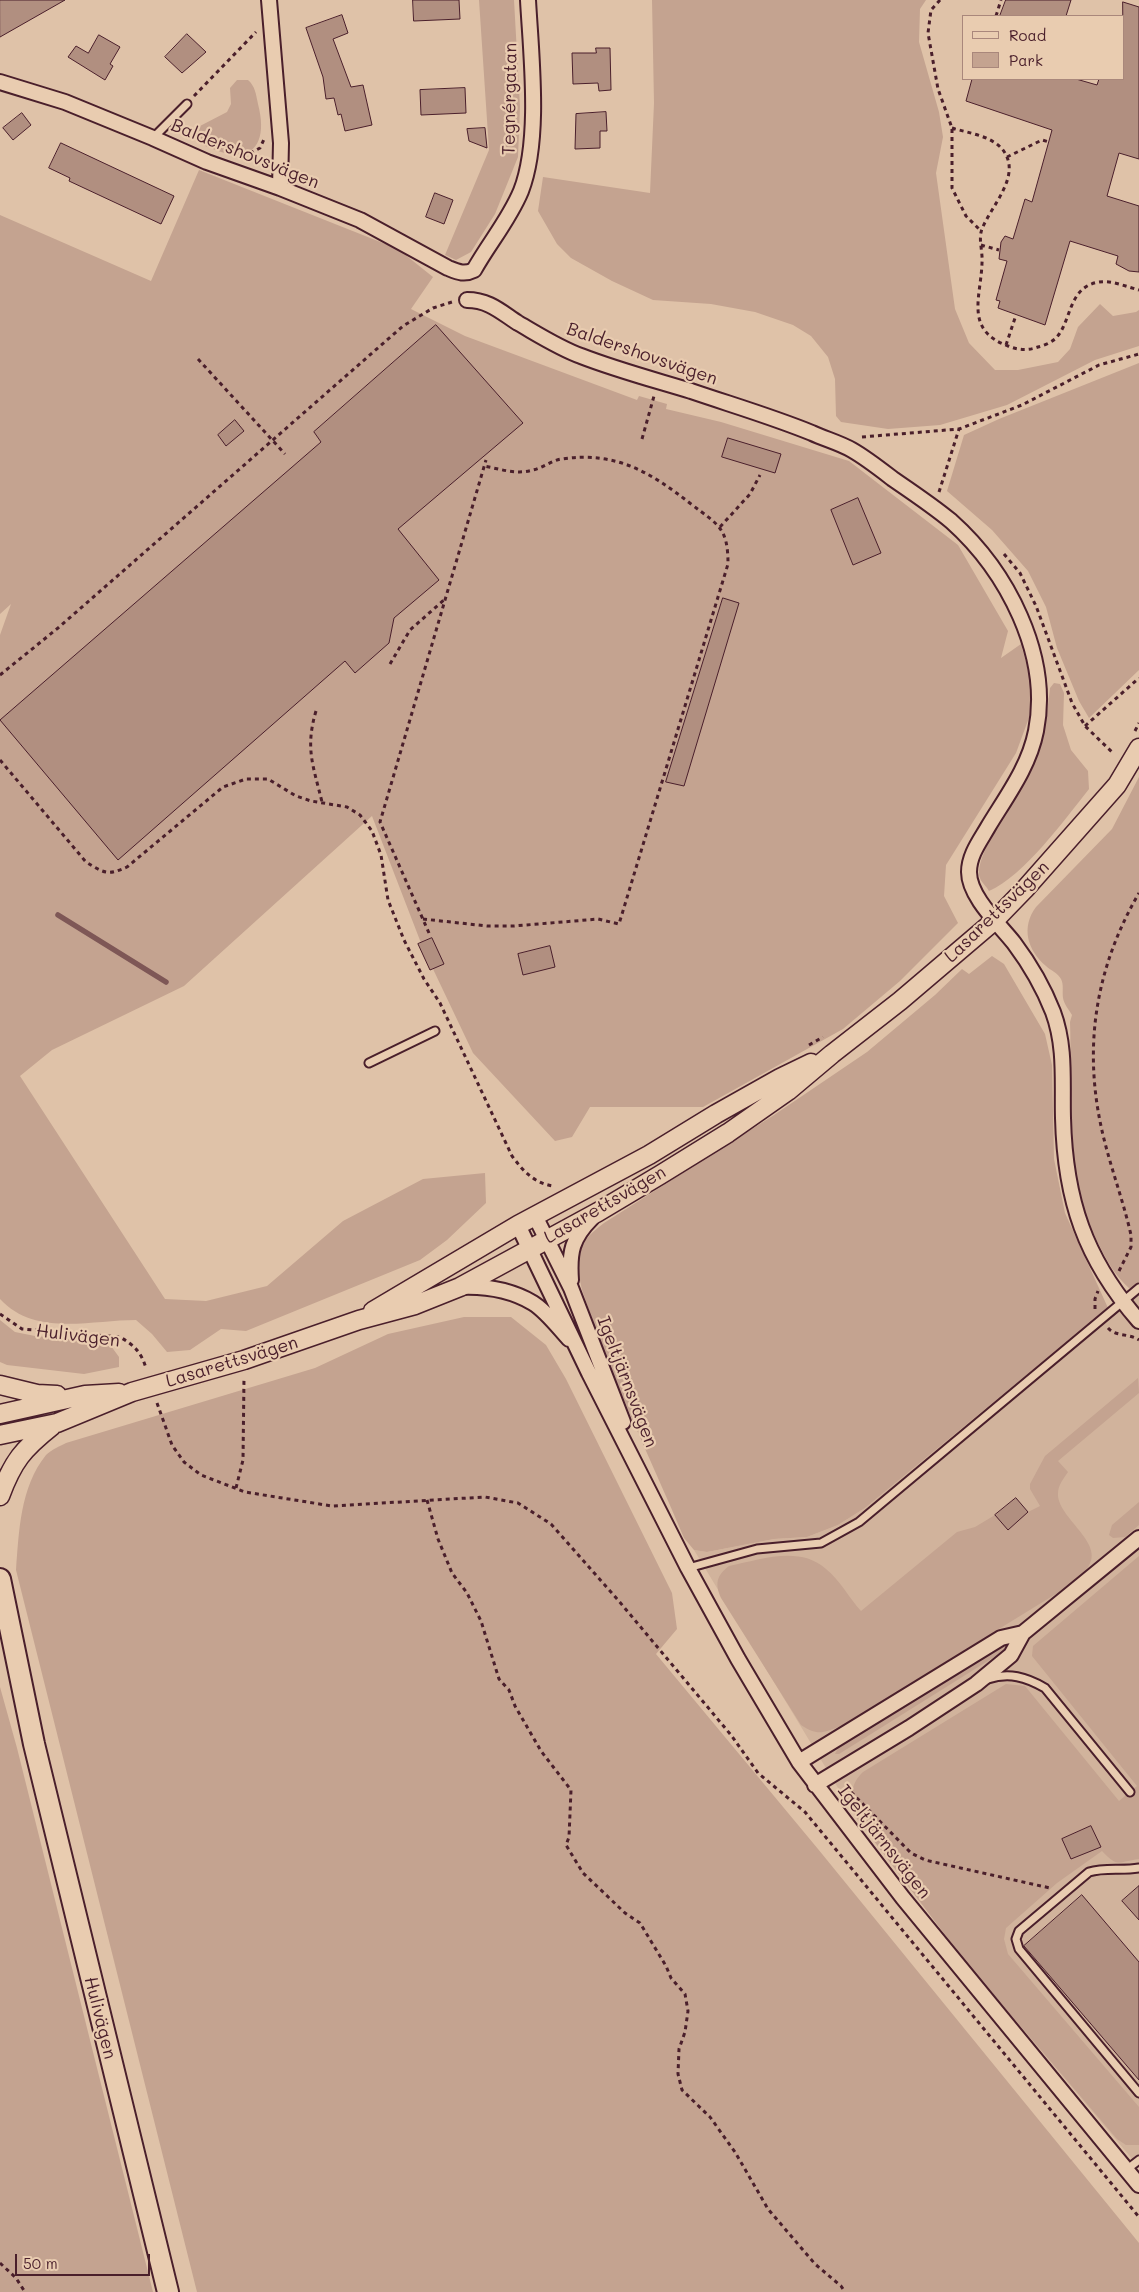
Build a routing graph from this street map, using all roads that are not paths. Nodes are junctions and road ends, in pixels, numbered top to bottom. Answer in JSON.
{"nodes":[{"id":1,"x":269,"y":0,"type":"edge"},
{"id":2,"x":528,"y":0,"type":"edge"},
{"id":3,"x":0,"y":82,"type":"edge"},
{"id":4,"x":187,"y":104,"type":"road end"},
{"id":5,"x":153,"y":138,"type":"junction"},
{"id":6,"x":280,"y":188,"type":"junction"},
{"id":7,"x":469,"y":273,"type":"joint"},
{"id":8,"x":467,"y":300,"type":"road end"},
{"id":9,"x":1135,"y":743,"type":"edge"},
{"id":10,"x":994,"y":921,"type":"junction"},
{"id":11,"x":435,"y":1031,"type":"dead end"},
{"id":12,"x":832,"y":1054,"type":"junction"},
{"id":13,"x":369,"y":1063,"type":"dead end"},
{"id":14,"x":598,"y":1212,"type":"junction"},
{"id":15,"x":535,"y":1216,"type":"junction"},
{"id":16,"x":518,"y":1225,"type":"junction"},
{"id":17,"x":548,"y":1239,"type":"junction"},
{"id":18,"x":529,"y":1248,"type":"junction"},
{"id":19,"x":460,"y":1287,"type":"junction"},
{"id":20,"x":572,"y":1288,"type":"junction"},
{"id":21,"x":1139,"y":1288,"type":"edge"},
{"id":22,"x":1123,"y":1302,"type":"junction"},
{"id":23,"x":359,"y":1320,"type":"junction"},
{"id":24,"x":1139,"y":1321,"type":"edge"},
{"id":25,"x":579,"y":1350,"type":"junction"},
{"id":26,"x":0,"y":1385,"type":"edge"},
{"id":27,"x":132,"y":1392,"type":"junction"},
{"id":28,"x":85,"y":1395,"type":"junction"},
{"id":29,"x":0,"y":1414,"type":"edge"},
{"id":30,"x":57,"y":1423,"type":"junction"},
{"id":31,"x":0,"y":1435,"type":"edge"},
{"id":32,"x":648,"y":1489,"type":"junction"},
{"id":33,"x":0,"y":1496,"type":"edge"},
{"id":34,"x":1139,"y":1538,"type":"edge"},
{"id":35,"x":688,"y":1568,"type":"junction"},
{"id":36,"x":0,"y":1579,"type":"edge"},
{"id":37,"x":0,"y":1628,"type":"edge"},
{"id":38,"x":1023,"y":1633,"type":"junction"},
{"id":39,"x":976,"y":1684,"type":"junction"},
{"id":40,"x":34,"y":1744,"type":"junction"},
{"id":41,"x":799,"y":1762,"type":"junction"},
{"id":42,"x":815,"y":1785,"type":"junction"},
{"id":43,"x":1130,"y":1792,"type":"dead end"},
{"id":44,"x":1139,"y":1868,"type":"edge"},
{"id":45,"x":1139,"y":2093,"type":"edge"},
{"id":46,"x":1139,"y":2160,"type":"edge"},
{"id":47,"x":1126,"y":2170,"type":"junction"},
{"id":48,"x":1139,"y":2185,"type":"edge"},
{"id":49,"x":168,"y":2292,"type":"edge"}],
"edges":[{"from":1,"to":6,"type":"street"},
{"from":2,"to":7,"type":"street","name":"Tegnérgatan"},
{"from":3,"to":5,"type":"street","name":"Baldershovsvägen"},
{"from":4,"to":5,"type":"lane"},
{"from":5,"to":6,"type":"street","name":"Baldershovsvägen"},
{"from":6,"to":7,"type":"street","name":"Baldershovsvägen"},
{"from":8,"to":10,"type":"street","name":"Baldershovsvägen"},
{"from":9,"to":10,"type":"street","name":"Lasarettsvägen"},
{"from":10,"to":12,"type":"street","name":"Lasarettsvägen"},
{"from":10,"to":22,"type":"street","name":"Baldershovsvägen"},
{"from":11,"to":13,"type":"lane"},
{"from":12,"to":14,"type":"street","name":"Lasarettsvägen"},
{"from":12,"to":15,"type":"street","name":"Lasarettsvägen"},
{"from":14,"to":17,"type":"street","name":"Lasarettsvägen"},
{"from":14,"to":20,"type":"street","name":"Igeltjärnsvägen"},
{"from":15,"to":16,"type":"street","name":"Lasarettsvägen"},
{"from":15,"to":17,"type":"street","name":"Igeltjärnsvägen"},
{"from":16,"to":18,"type":"street","name":"Igeltjärnsvägen"},
{"from":16,"to":23,"type":"street","name":"Lasarettsvägen"},
{"from":17,"to":18,"type":"street","name":"Lasarettsvägen"},
{"from":17,"to":20,"type":"street","name":"Igeltjärnsvägen"},
{"from":18,"to":19,"type":"street","name":"Lasarettsvägen"},
{"from":18,"to":25,"type":"street","name":"Igeltjärnsvägen"},
{"from":19,"to":23,"type":"street","name":"Lasarettsvägen"},
{"from":19,"to":25,"type":"street","name":"Igeltjärnsvägen"},
{"from":20,"to":32,"type":"street","name":"Igeltjärnsvägen"},
{"from":21,"to":22,"type":"lane"},
{"from":22,"to":24,"type":"street","name":"Baldershovsvägen"},
{"from":22,"to":35,"type":"lane"},
{"from":23,"to":27,"type":"street","name":"Lasarettsvägen"},
{"from":25,"to":32,"type":"street","name":"Igeltjärnsvägen"},
{"from":26,"to":28,"type":"street"},
{"from":27,"to":28,"type":"street","name":"Lasarettsvägen"},
{"from":27,"to":30,"type":"street","name":"Lasarettsvägen"},
{"from":28,"to":29,"type":"street","name":"Lasarettsvägen"},
{"from":30,"to":31,"type":"street","name":"Lasarettsvägen"},
{"from":30,"to":33,"type":"street"},
{"from":32,"to":35,"type":"street","name":"Igeltjärnsvägen"},
{"from":34,"to":38,"type":"street"},
{"from":35,"to":41,"type":"street","name":"Igeltjärnsvägen"},
{"from":36,"to":40,"type":"main road","name":"Hulivägen"},
{"from":37,"to":40,"type":"main road","name":"Hulivägen"},
{"from":38,"to":39,"type":"street"},
{"from":38,"to":41,"type":"street"},
{"from":39,"to":42,"type":"street"},
{"from":39,"to":43,"type":"lane"},
{"from":40,"to":49,"type":"main road","name":"Hulivägen"},
{"from":41,"to":42,"type":"street","name":"Igeltjärnsvägen"},
{"from":42,"to":47,"type":"street","name":"Igeltjärnsvägen"},
{"from":44,"to":45,"type":"lane"},
{"from":46,"to":47,"type":"lane"},
{"from":47,"to":48,"type":"street","name":"Igeltjärnsvägen"}]}
